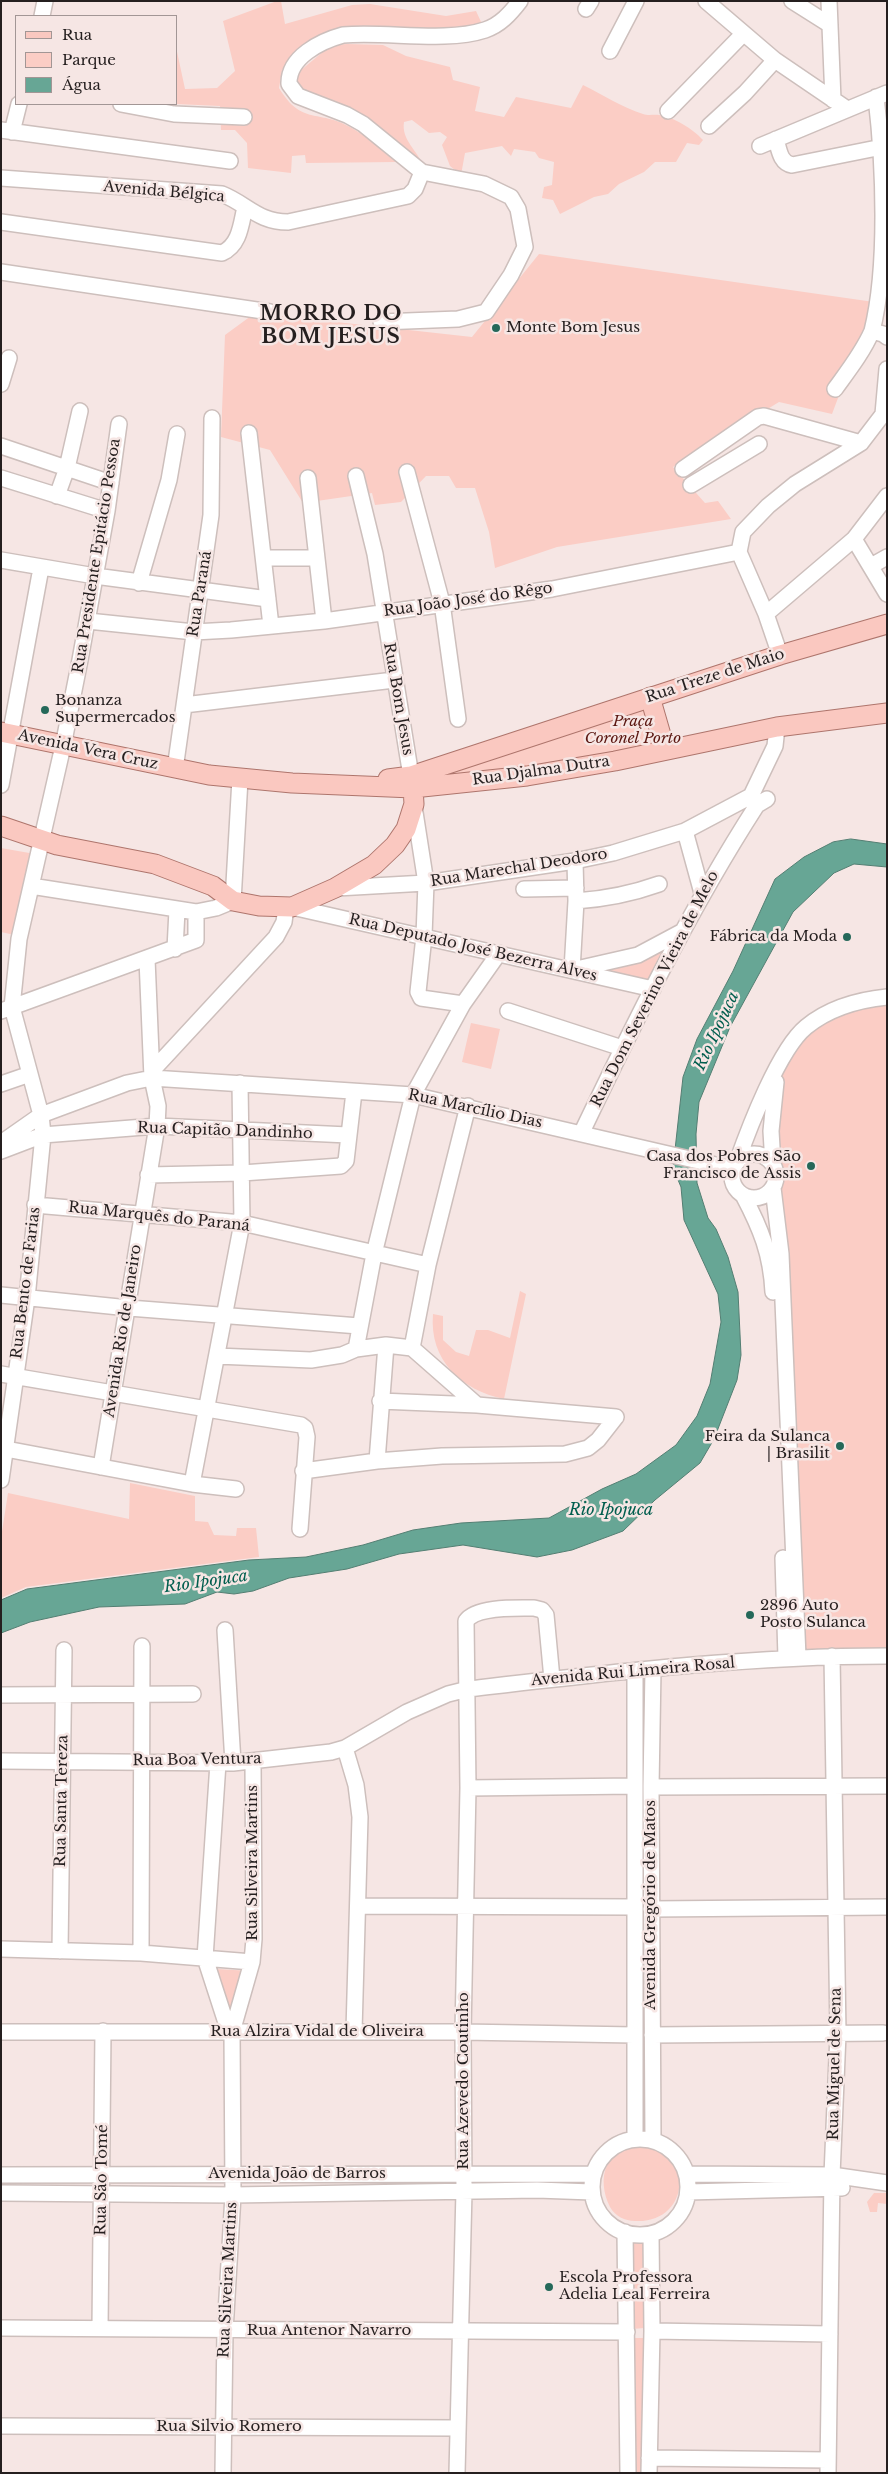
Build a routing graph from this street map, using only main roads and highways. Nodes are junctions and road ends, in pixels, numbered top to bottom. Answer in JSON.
{"nodes":[{"id":1,"x":887,"y":624,"type":"edge"},
{"id":2,"x":650,"y":697,"type":"junction"},
{"id":3,"x":887,"y":712,"type":"edge"},
{"id":4,"x":6,"y":733,"type":"edge"},
{"id":5,"x":665,"y":750,"type":"junction"},
{"id":6,"x":470,"y":756,"type":"junction"},
{"id":7,"x":240,"y":779,"type":"joint"},
{"id":8,"x":477,"y":781,"type":"junction"},
{"id":9,"x":412,"y":789,"type":"junction"},
{"id":10,"x":1,"y":826,"type":"edge"}],
"edges":[{"from":1,"to":2,"type":"main road","name":"Rua Treze de Maio"},
{"from":2,"to":5,"type":"main road"},
{"from":2,"to":6,"type":"main road","name":"Rua Treze de Maio"},
{"from":3,"to":5,"type":"main road","name":"Rua Djalma Dutra"},
{"from":4,"to":7,"type":"main road","name":"Avenida Vera Cruz"},
{"from":5,"to":8,"type":"main road","name":"Rua Djalma Dutra"},
{"from":6,"to":8,"type":"main road"},
{"from":6,"to":9,"type":"main road","name":"Rua Treze de Maio"},
{"from":7,"to":9,"type":"main road","name":"Rua Treze de Maio"},
{"from":8,"to":9,"type":"main road","name":"Rua Djalma Dutra"},
{"from":9,"to":10,"type":"main road"}]}
